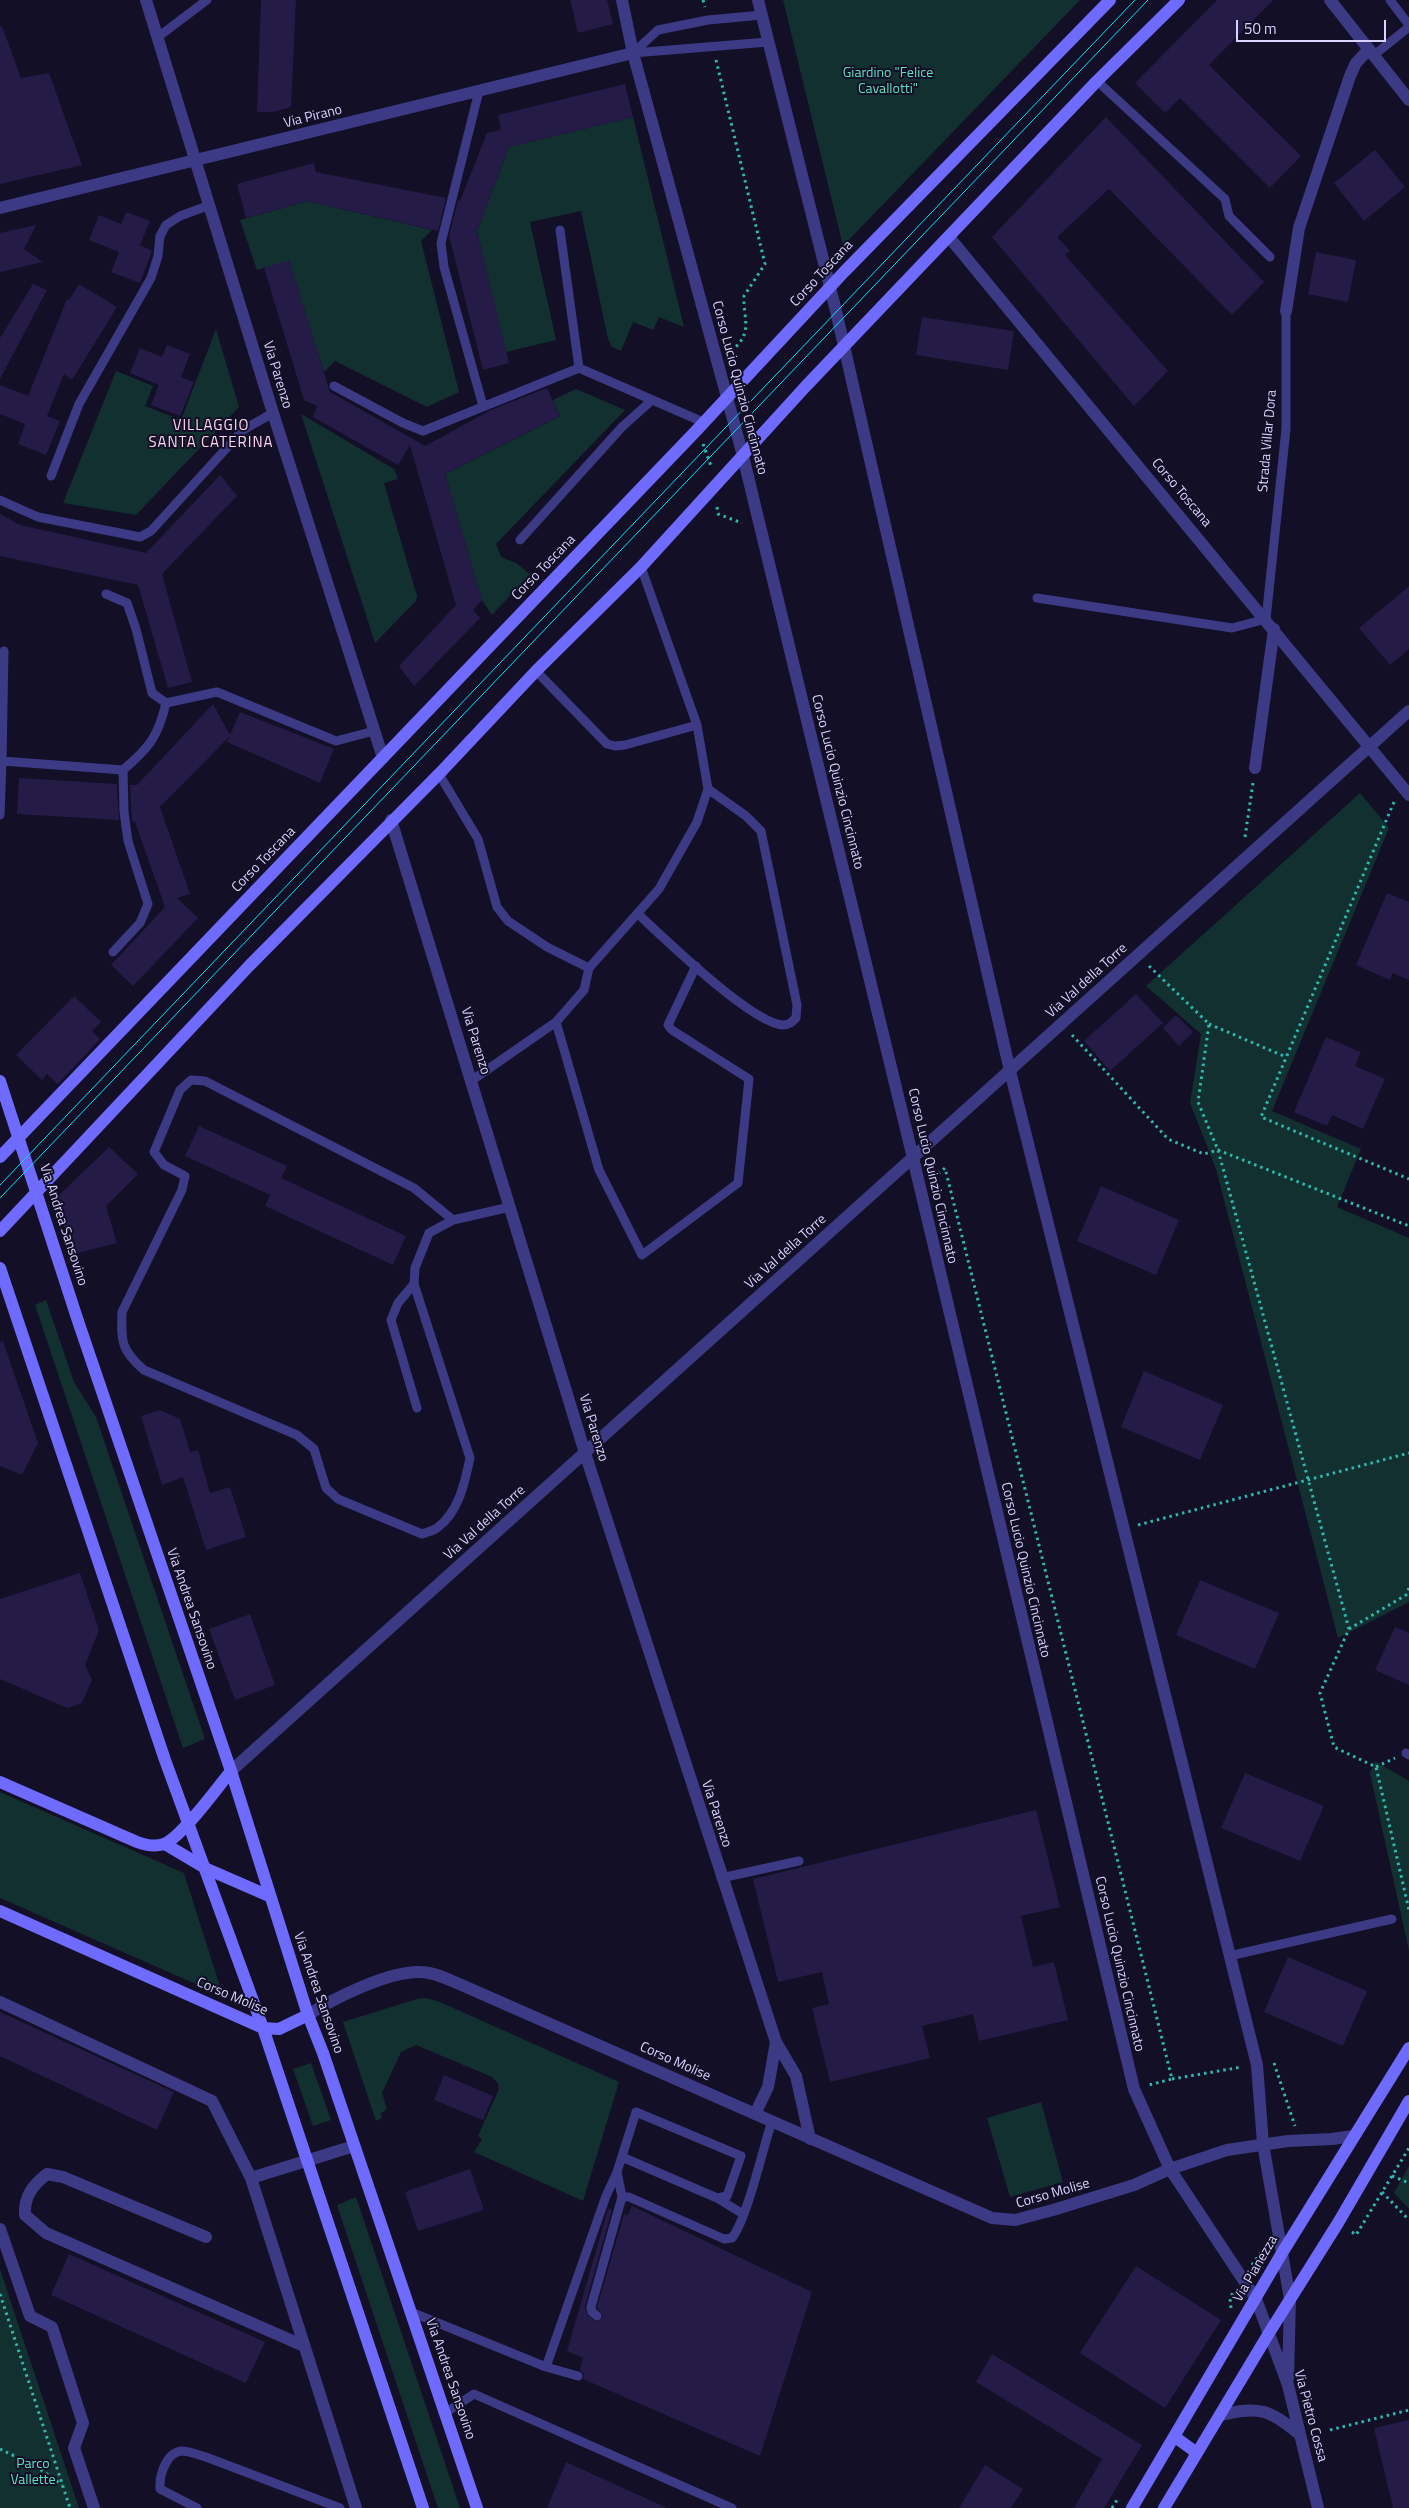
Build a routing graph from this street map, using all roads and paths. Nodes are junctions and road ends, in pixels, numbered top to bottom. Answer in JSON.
{"nodes":[{"id":1,"x":146,"y":0,"type":"edge"},
{"id":2,"x":206,"y":0,"type":"edge"},
{"id":3,"x":622,"y":0,"type":"edge"},
{"id":4,"x":703,"y":0,"type":"edge"},
{"id":5,"x":758,"y":0,"type":"edge"},
{"id":6,"x":1110,"y":0,"type":"edge"},
{"id":7,"x":1179,"y":0,"type":"edge"},
{"id":8,"x":1330,"y":0,"type":"edge"},
{"id":9,"x":1390,"y":0,"type":"edge"},
{"id":10,"x":762,"y":15,"type":"junction"},
{"id":11,"x":708,"y":20,"type":"junction"},
{"id":12,"x":1409,"y":26,"type":"edge"},
{"id":13,"x":158,"y":37,"type":"junction"},
{"id":14,"x":768,"y":42,"type":"junction"},
{"id":15,"x":713,"y":48,"type":"junction"},
{"id":16,"x":1371,"y":52,"type":"junction"},
{"id":17,"x":633,"y":53,"type":"junction"},
{"id":18,"x":1097,"y":82,"type":"junction"},
{"id":19,"x":479,"y":91,"type":"junction"},
{"id":20,"x":1409,"y":100,"type":"edge"},
{"id":21,"x":196,"y":162,"type":"junction"},
{"id":22,"x":210,"y":205,"type":"junction"},
{"id":23,"x":0,"y":208,"type":"edge"},
{"id":24,"x":560,"y":230,"type":"dead end"},
{"id":25,"x":950,"y":237,"type":"junction"},
{"id":26,"x":1270,"y":257,"type":"dead end"},
{"id":27,"x":829,"y":288,"type":"junction"},
{"id":28,"x":1286,"y":311,"type":"joint"},
{"id":29,"x":844,"y":347,"type":"junction"},
{"id":30,"x":717,"y":361,"type":"junction"},
{"id":31,"x":579,"y":368,"type":"junction"},
{"id":32,"x":334,"y":386,"type":"dead end"},
{"id":33,"x":726,"y":397,"type":"junction"},
{"id":34,"x":652,"y":400,"type":"junction"},
{"id":35,"x":483,"y":406,"type":"junction"},
{"id":36,"x":273,"y":413,"type":"junction"},
{"id":37,"x":703,"y":422,"type":"junction"},
{"id":38,"x":743,"y":456,"type":"junction"},
{"id":39,"x":51,"y":476,"type":"dead end"},
{"id":40,"x":0,"y":500,"type":"edge"},
{"id":41,"x":520,"y":540,"type":"dead end"},
{"id":42,"x":641,"y":567,"type":"junction"},
{"id":43,"x":106,"y":594,"type":"dead end"},
{"id":44,"x":1037,"y":598,"type":"dead end"},
{"id":45,"x":1270,"y":624,"type":"junction"},
{"id":46,"x":4,"y":651,"type":"dead end"},
{"id":47,"x":536,"y":671,"type":"junction"},
{"id":48,"x":166,"y":703,"type":"junction"},
{"id":49,"x":1409,"y":711,"type":"edge"},
{"id":50,"x":697,"y":725,"type":"junction"},
{"id":51,"x":374,"y":731,"type":"junction"},
{"id":52,"x":1371,"y":746,"type":"junction"},
{"id":53,"x":383,"y":758,"type":"junction"},
{"id":54,"x":2,"y":761,"type":"junction"},
{"id":55,"x":1255,"y":768,"type":"joint"},
{"id":56,"x":123,"y":770,"type":"junction"},
{"id":57,"x":439,"y":774,"type":"junction"},
{"id":58,"x":708,"y":789,"type":"junction"},
{"id":59,"x":1405,"y":790,"type":"edge"},
{"id":60,"x":0,"y":815,"type":"edge"},
{"id":61,"x":392,"y":820,"type":"junction"},
{"id":62,"x":1241,"y":862,"type":"junction"},
{"id":63,"x":638,"y":914,"type":"junction"},
{"id":64,"x":113,"y":952,"type":"dead end"},
{"id":65,"x":1138,"y":955,"type":"junction"},
{"id":66,"x":696,"y":966,"type":"junction"},
{"id":67,"x":589,"y":968,"type":"junction"},
{"id":68,"x":556,"y":1022,"type":"junction"},
{"id":69,"x":1062,"y":1024,"type":"junction"},
{"id":70,"x":1209,"y":1024,"type":"junction"},
{"id":71,"x":1287,"y":1057,"type":"junction"},
{"id":72,"x":1010,"y":1071,"type":"junction"},
{"id":73,"x":0,"y":1081,"type":"edge"},
{"id":74,"x":472,"y":1081,"type":"junction"},
{"id":75,"x":19,"y":1136,"type":"junction"},
{"id":76,"x":1218,"y":1150,"type":"junction"},
{"id":77,"x":0,"y":1157,"type":"edge"},
{"id":78,"x":913,"y":1158,"type":"junction"},
{"id":79,"x":1409,"y":1179,"type":"edge"},
{"id":80,"x":37,"y":1193,"type":"junction"},
{"id":81,"x":510,"y":1207,"type":"junction"},
{"id":82,"x":452,"y":1220,"type":"junction"},
{"id":83,"x":1409,"y":1226,"type":"edge"},
{"id":84,"x":0,"y":1231,"type":"edge"},
{"id":85,"x":0,"y":1268,"type":"edge"},
{"id":86,"x":414,"y":1284,"type":"junction"},
{"id":87,"x":417,"y":1408,"type":"dead end"},
{"id":88,"x":585,"y":1453,"type":"junction"},
{"id":89,"x":1409,"y":1453,"type":"edge"},
{"id":90,"x":1309,"y":1480,"type":"junction"},
{"id":91,"x":1123,"y":1529,"type":"junction"},
{"id":92,"x":1409,"y":1588,"type":"edge"},
{"id":93,"x":1349,"y":1629,"type":"junction"},
{"id":94,"x":1407,"y":1754,"type":"edge"},
{"id":95,"x":1376,"y":1767,"type":"junction"},
{"id":96,"x":231,"y":1771,"type":"junction"},
{"id":97,"x":0,"y":1782,"type":"edge"},
{"id":98,"x":189,"y":1822,"type":"junction"},
{"id":99,"x":164,"y":1844,"type":"junction"},
{"id":100,"x":799,"y":1861,"type":"dead end"},
{"id":101,"x":207,"y":1868,"type":"junction"},
{"id":102,"x":721,"y":1878,"type":"junction"},
{"id":103,"x":269,"y":1896,"type":"junction"},
{"id":104,"x":1409,"y":1910,"type":"edge"},
{"id":105,"x":0,"y":1911,"type":"edge"},
{"id":106,"x":1392,"y":1919,"type":"dead end"},
{"id":107,"x":1230,"y":1956,"type":"junction"},
{"id":108,"x":0,"y":2002,"type":"edge"},
{"id":109,"x":308,"y":2015,"type":"junction"},
{"id":110,"x":263,"y":2028,"type":"junction"},
{"id":111,"x":776,"y":2042,"type":"junction"},
{"id":112,"x":1409,"y":2048,"type":"edge"},
{"id":113,"x":1208,"y":2074,"type":"dead end"},
{"id":114,"x":1172,"y":2080,"type":"dead end"},
{"id":115,"x":1409,"y":2101,"type":"edge"},
{"id":116,"x":755,"y":2114,"type":"junction"},
{"id":117,"x":772,"y":2121,"type":"junction"},
{"id":118,"x":1353,"y":2136,"type":"junction"},
{"id":119,"x":810,"y":2139,"type":"junction"},
{"id":120,"x":1263,"y":2144,"type":"junction"},
{"id":121,"x":354,"y":2146,"type":"junction"},
{"id":122,"x":622,"y":2157,"type":"junction"},
{"id":123,"x":306,"y":2162,"type":"junction"},
{"id":124,"x":1170,"y":2169,"type":"junction"},
{"id":125,"x":617,"y":2172,"type":"junction"},
{"id":126,"x":1392,"y":2176,"type":"dead end"},
{"id":127,"x":251,"y":2178,"type":"junction"},
{"id":128,"x":1409,"y":2184,"type":"edge"},
{"id":129,"x":1382,"y":2192,"type":"dead end"},
{"id":130,"x":622,"y":2197,"type":"junction"},
{"id":131,"x":717,"y":2198,"type":"junction"},
{"id":132,"x":743,"y":2214,"type":"junction"},
{"id":133,"x":1409,"y":2220,"type":"edge"},
{"id":134,"x":0,"y":2229,"type":"edge"},
{"id":135,"x":206,"y":2237,"type":"dead end"},
{"id":136,"x":1282,"y":2253,"type":"junction"},
{"id":137,"x":0,"y":2294,"type":"edge"},
{"id":138,"x":1256,"y":2298,"type":"junction"},
{"id":139,"x":1290,"y":2299,"type":"junction"},
{"id":140,"x":411,"y":2312,"type":"junction"},
{"id":141,"x":597,"y":2316,"type":"dead end"},
{"id":142,"x":1269,"y":2333,"type":"junction"},
{"id":143,"x":304,"y":2346,"type":"junction"},
{"id":144,"x":546,"y":2367,"type":"junction"},
{"id":145,"x":578,"y":2376,"type":"dead end"},
{"id":146,"x":1288,"y":2385,"type":"junction"},
{"id":147,"x":1409,"y":2410,"type":"edge"},
{"id":148,"x":445,"y":2413,"type":"junction"},
{"id":149,"x":1221,"y":2415,"type":"junction"},
{"id":150,"x":1330,"y":2430,"type":"dead end"},
{"id":151,"x":1299,"y":2434,"type":"junction"},
{"id":152,"x":1175,"y":2437,"type":"junction"},
{"id":153,"x":0,"y":2449,"type":"edge"},
{"id":154,"x":1197,"y":2454,"type":"junction"},
{"id":155,"x":63,"y":2486,"type":"junction"},
{"id":156,"x":70,"y":2508,"type":"edge"},
{"id":157,"x":94,"y":2508,"type":"edge"},
{"id":158,"x":197,"y":2508,"type":"edge"},
{"id":159,"x":340,"y":2508,"type":"edge"},
{"id":160,"x":356,"y":2508,"type":"edge"},
{"id":161,"x":423,"y":2508,"type":"edge"},
{"id":162,"x":478,"y":2508,"type":"edge"},
{"id":163,"x":732,"y":2508,"type":"edge"},
{"id":164,"x":1132,"y":2508,"type":"edge"},
{"id":165,"x":1164,"y":2508,"type":"edge"},
{"id":166,"x":1318,"y":2508,"type":"edge"}],
"edges":[{"from":1,"to":13,"type":"street","name":"Via Parenzo"},
{"from":2,"to":13,"type":"lane"},
{"from":3,"to":17,"type":"street","name":"Corso Lucio Quinzio Cincinnato"},
{"from":4,"to":11,"type":"path"},
{"from":5,"to":10,"type":"street"},
{"from":6,"to":27,"type":"street","name":"Corso Toscana"},
{"from":7,"to":18,"type":"street"},
{"from":8,"to":16,"type":"street"},
{"from":9,"to":12,"type":"lane"},
{"from":10,"to":11,"type":"lane"},
{"from":10,"to":14,"type":"street"},
{"from":11,"to":17,"type":"lane"},
{"from":12,"to":16,"type":"lane"},
{"from":13,"to":21,"type":"street","name":"Via Parenzo"},
{"from":14,"to":15,"type":"lane"},
{"from":14,"to":27,"type":"street"},
{"from":15,"to":17,"type":"lane"},
{"from":15,"to":30,"type":"path"},
{"from":16,"to":20,"type":"street"},
{"from":16,"to":28,"type":"street","name":"Strada Villar Dora"},
{"from":17,"to":19,"type":"street","name":"Via Pirano"},
{"from":17,"to":30,"type":"street","name":"Corso Lucio Quinzio Cincinnato"},
{"from":18,"to":25,"type":"street"},
{"from":18,"to":26,"type":"lane"},
{"from":19,"to":21,"type":"street","name":"Via Pirano"},
{"from":19,"to":35,"type":"lane"},
{"from":21,"to":22,"type":"street","name":"Via Parenzo"},
{"from":21,"to":23,"type":"street","name":"Via Pirano"},
{"from":22,"to":36,"type":"street","name":"Via Parenzo"},
{"from":22,"to":39,"type":"lane"},
{"from":24,"to":31,"type":"lane"},
{"from":25,"to":29,"type":"street"},
{"from":25,"to":45,"type":"street","name":"Corso Toscana"},
{"from":27,"to":29,"type":"street"},
{"from":27,"to":33,"type":"street","name":"Corso Toscana"},
{"from":28,"to":45,"type":"lane","name":"Strada Villar Dora"},
{"from":29,"to":38,"type":"street"},
{"from":29,"to":72,"type":"street"},
{"from":30,"to":33,"type":"street","name":"Corso Lucio Quinzio Cincinnato"},
{"from":31,"to":34,"type":"lane"},
{"from":31,"to":35,"type":"lane"},
{"from":32,"to":35,"type":"lane"},
{"from":33,"to":37,"type":"street","name":"Corso Toscana"},
{"from":33,"to":38,"type":"street","name":"Corso Lucio Quinzio Cincinnato"},
{"from":34,"to":37,"type":"lane"},
{"from":34,"to":41,"type":"lane"},
{"from":36,"to":40,"type":"lane"},
{"from":36,"to":51,"type":"street","name":"Via Parenzo"},
{"from":37,"to":53,"type":"street","name":"Corso Toscana"},
{"from":38,"to":42,"type":"street"},
{"from":38,"to":78,"type":"street","name":"Corso Lucio Quinzio Cincinnato"},
{"from":42,"to":47,"type":"street"},
{"from":42,"to":50,"type":"lane"},
{"from":43,"to":48,"type":"lane"},
{"from":44,"to":45,"type":"lane"},
{"from":45,"to":52,"type":"street","name":"Corso Toscana"},
{"from":45,"to":55,"type":"street","name":"Strada Villar Dora"},
{"from":46,"to":54,"type":"lane"},
{"from":47,"to":50,"type":"lane"},
{"from":47,"to":57,"type":"street"},
{"from":48,"to":51,"type":"lane"},
{"from":48,"to":56,"type":"lane"},
{"from":49,"to":52,"type":"street","name":"Via Val della Torre"},
{"from":50,"to":58,"type":"lane"},
{"from":51,"to":53,"type":"street","name":"Via Parenzo"},
{"from":52,"to":59,"type":"street","name":"Corso Toscana"},
{"from":52,"to":62,"type":"street","name":"Via Val della Torre"},
{"from":53,"to":75,"type":"street","name":"Corso Toscana"},
{"from":54,"to":56,"type":"lane"},
{"from":54,"to":60,"type":"lane"},
{"from":55,"to":62,"type":"path"},
{"from":56,"to":64,"type":"lane"},
{"from":57,"to":61,"type":"street"},
{"from":57,"to":67,"type":"lane"},
{"from":58,"to":63,"type":"lane"},
{"from":58,"to":66,"type":"lane"},
{"from":59,"to":71,"type":"path"},
{"from":61,"to":74,"type":"street","name":"Via Parenzo"},
{"from":61,"to":80,"type":"street"},
{"from":62,"to":65,"type":"street","name":"Via Val della Torre"},
{"from":63,"to":66,"type":"lane"},
{"from":63,"to":67,"type":"lane"},
{"from":65,"to":69,"type":"street","name":"Via Val della Torre"},
{"from":65,"to":70,"type":"path"},
{"from":66,"to":68,"type":"lane"},
{"from":67,"to":68,"type":"lane"},
{"from":68,"to":74,"type":"lane"},
{"from":69,"to":72,"type":"street","name":"Via Val della Torre"},
{"from":69,"to":76,"type":"path"},
{"from":70,"to":71,"type":"path"},
{"from":70,"to":76,"type":"path"},
{"from":71,"to":79,"type":"path"},
{"from":72,"to":78,"type":"street","name":"Via Val della Torre"},
{"from":72,"to":91,"type":"street"},
{"from":73,"to":75,"type":"street","name":"Via Andrea Sansovino"},
{"from":74,"to":81,"type":"street","name":"Via Parenzo"},
{"from":75,"to":77,"type":"street","name":"Corso Toscana"},
{"from":75,"to":80,"type":"street","name":"Via Andrea Sansovino"},
{"from":76,"to":83,"type":"path"},
{"from":76,"to":90,"type":"path"},
{"from":78,"to":88,"type":"street","name":"Via Val della Torre"},
{"from":78,"to":124,"type":"street","name":"Corso Lucio Quinzio Cincinnato"},
{"from":80,"to":84,"type":"street"},
{"from":80,"to":96,"type":"street","name":"Via Andrea Sansovino"},
{"from":81,"to":82,"type":"lane"},
{"from":81,"to":88,"type":"street","name":"Via Parenzo"},
{"from":82,"to":86,"type":"lane"},
{"from":82,"to":86,"type":"lane"},
{"from":85,"to":98,"type":"street"},
{"from":86,"to":87,"type":"lane"},
{"from":88,"to":96,"type":"street","name":"Via Val della Torre"},
{"from":88,"to":102,"type":"street","name":"Via Parenzo"},
{"from":89,"to":90,"type":"path"},
{"from":90,"to":91,"type":"path"},
{"from":90,"to":93,"type":"path"},
{"from":91,"to":107,"type":"street"},
{"from":92,"to":93,"type":"path"},
{"from":93,"to":95,"type":"path"},
{"from":94,"to":95,"type":"path"},
{"from":95,"to":104,"type":"path"},
{"from":96,"to":98,"type":"street","name":"Via Val della Torre"},
{"from":96,"to":103,"type":"street","name":"Via Andrea Sansovino"},
{"from":97,"to":99,"type":"street"},
{"from":98,"to":99,"type":"street"},
{"from":98,"to":101,"type":"street"},
{"from":99,"to":101,"type":"street"},
{"from":100,"to":102,"type":"lane"},
{"from":101,"to":103,"type":"street"},
{"from":101,"to":110,"type":"street"},
{"from":102,"to":111,"type":"street","name":"Via Parenzo"},
{"from":103,"to":109,"type":"street","name":"Via Andrea Sansovino"},
{"from":105,"to":110,"type":"street","name":"Corso Molise"},
{"from":106,"to":107,"type":"lane"},
{"from":107,"to":120,"type":"street"},
{"from":108,"to":127,"type":"street"},
{"from":109,"to":110,"type":"street","name":"Corso Molise"},
{"from":109,"to":116,"type":"street","name":"Corso Molise"},
{"from":109,"to":121,"type":"street","name":"Via Andrea Sansovino"},
{"from":110,"to":123,"type":"street"},
{"from":111,"to":116,"type":"street","name":"Via Parenzo"},
{"from":111,"to":119,"type":"street","name":"Via Parenzo"},
{"from":112,"to":118,"type":"street","name":"Via Pianezza"},
{"from":113,"to":114,"type":"path"},
{"from":115,"to":139,"type":"street"},
{"from":116,"to":117,"type":"street","name":"Corso Molise"},
{"from":117,"to":119,"type":"street","name":"Corso Molise"},
{"from":117,"to":132,"type":"lane"},
{"from":118,"to":120,"type":"street","name":"Corso Molise"},
{"from":118,"to":136,"type":"street","name":"Via Pianezza"},
{"from":119,"to":124,"type":"street","name":"Corso Molise"},
{"from":120,"to":124,"type":"street","name":"Corso Molise"},
{"from":120,"to":136,"type":"street"},
{"from":121,"to":123,"type":"street"},
{"from":121,"to":140,"type":"street","name":"Via Andrea Sansovino"},
{"from":122,"to":125,"type":"lane"},
{"from":122,"to":131,"type":"lane"},
{"from":122,"to":131,"type":"lane"},
{"from":123,"to":127,"type":"street"},
{"from":123,"to":161,"type":"street"},
{"from":124,"to":138,"type":"street","name":"Corso Lucio Quinzio Cincinnato"},
{"from":125,"to":130,"type":"lane"},
{"from":125,"to":144,"type":"lane"},
{"from":126,"to":128,"type":"path"},
{"from":127,"to":143,"type":"street"},
{"from":129,"to":133,"type":"path"},
{"from":130,"to":132,"type":"lane"},
{"from":130,"to":141,"type":"lane"},
{"from":131,"to":132,"type":"lane"},
{"from":134,"to":157,"type":"street"},
{"from":135,"to":143,"type":"street"},
{"from":136,"to":138,"type":"street","name":"Via Pianezza"},
{"from":136,"to":139,"type":"street"},
{"from":137,"to":155,"type":"path"},
{"from":138,"to":142,"type":"street","name":"Corso Lucio Quinzio Cincinnato"},
{"from":138,"to":152,"type":"street","name":"Via Pianezza"},
{"from":139,"to":142,"type":"street"},
{"from":139,"to":146,"type":"street"},
{"from":140,"to":144,"type":"lane"},
{"from":140,"to":148,"type":"street","name":"Via Andrea Sansovino"},
{"from":142,"to":146,"type":"street","name":"Via Pietro Cossa"},
{"from":142,"to":149,"type":"street"},
{"from":143,"to":160,"type":"street"},
{"from":144,"to":145,"type":"lane"},
{"from":146,"to":151,"type":"street","name":"Via Pietro Cossa"},
{"from":147,"to":150,"type":"path"},
{"from":148,"to":162,"type":"street","name":"Via Andrea Sansovino"},
{"from":148,"to":163,"type":"lane"},
{"from":149,"to":151,"type":"street"},
{"from":149,"to":154,"type":"street"},
{"from":151,"to":166,"type":"street","name":"Via Pietro Cossa"},
{"from":152,"to":154,"type":"street"},
{"from":152,"to":164,"type":"street","name":"Via Pianezza"},
{"from":153,"to":155,"type":"path"},
{"from":154,"to":165,"type":"street"},
{"from":155,"to":156,"type":"path"},
{"from":158,"to":159,"type":"lane"}]}
